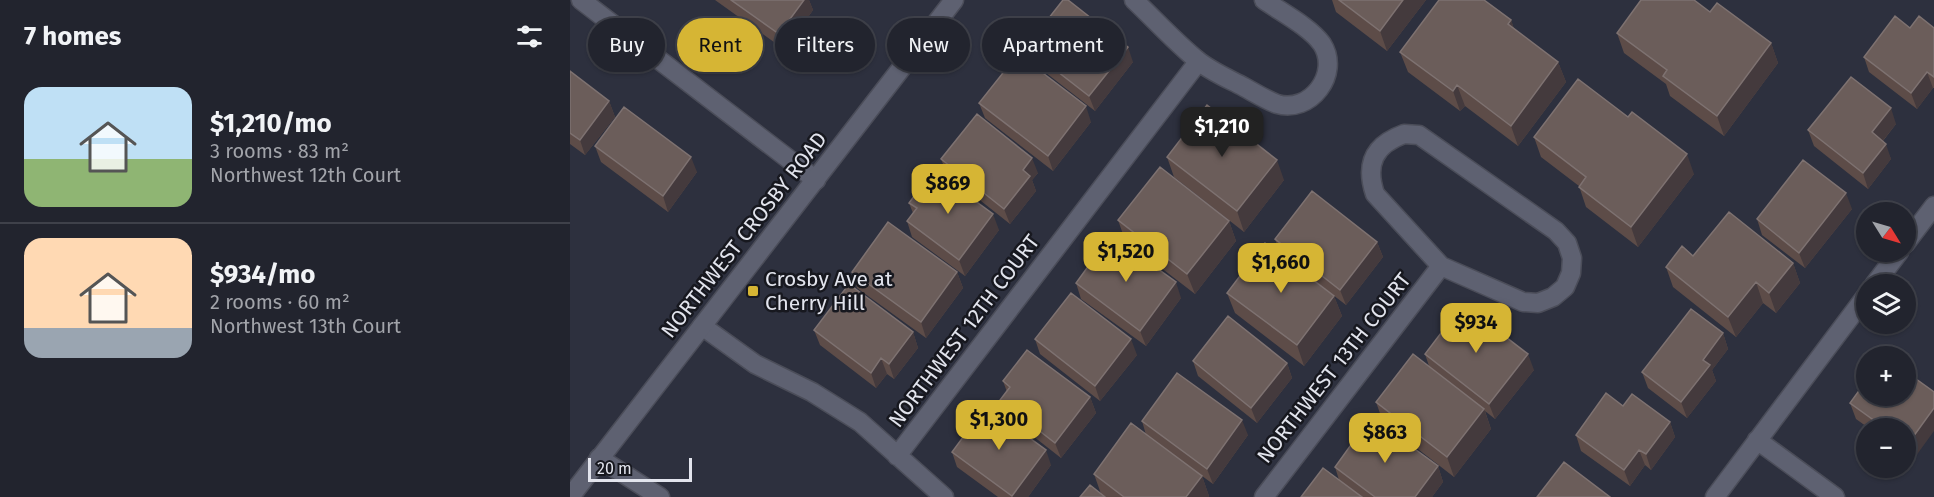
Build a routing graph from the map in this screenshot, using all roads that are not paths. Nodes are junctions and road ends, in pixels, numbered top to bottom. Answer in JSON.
{"nodes":[{"id":1,"x":954,"y":0,"type":"edge"},
{"id":2,"x":1134,"y":0,"type":"edge"},
{"id":3,"x":1264,"y":0,"type":"edge"},
{"id":4,"x":586,"y":2,"type":"edge"},
{"id":5,"x":1198,"y":62,"type":"junction"},
{"id":6,"x":816,"y":180,"type":"junction"},
{"id":7,"x":1934,"y":206,"type":"edge"},
{"id":8,"x":1916,"y":230,"type":"edge"},
{"id":9,"x":1891,"y":262,"type":"edge"},
{"id":10,"x":1441,"y":266,"type":"junction"},
{"id":11,"x":1882,"y":274,"type":"edge"},
{"id":12,"x":1856,"y":309,"type":"edge"},
{"id":13,"x":702,"y":326,"type":"junction"},
{"id":14,"x":1757,"y":440,"type":"junction"},
{"id":15,"x":897,"y":456,"type":"junction"},
{"id":16,"x":599,"y":458,"type":"junction"},
{"id":17,"x":570,"y":497,"type":"edge"},
{"id":18,"x":660,"y":497,"type":"edge"},
{"id":19,"x":944,"y":497,"type":"edge"},
{"id":20,"x":1264,"y":497,"type":"edge"},
{"id":21,"x":1715,"y":497,"type":"edge"},
{"id":22,"x":1836,"y":497,"type":"edge"}],
"edges":[{"from":1,"to":6,"type":"street","name":"NORTHWEST CROSBY ROAD"},
{"from":2,"to":5,"type":"street"},
{"from":3,"to":5,"type":"street"},
{"from":4,"to":6,"type":"street"},
{"from":5,"to":15,"type":"street","name":"NORTHWEST 12TH COURT"},
{"from":6,"to":13,"type":"street","name":"NORTHWEST CROSBY ROAD"},
{"from":7,"to":8,"type":"street"},
{"from":9,"to":11,"type":"street"},
{"from":10,"to":10,"type":"street","name":"NORTHWEST 13TH COURT"},
{"from":10,"to":20,"type":"street","name":"NORTHWEST 13TH COURT"},
{"from":12,"to":14,"type":"street"},
{"from":13,"to":15,"type":"street"},
{"from":13,"to":16,"type":"street","name":"NORTHWEST CROSBY ROAD"},
{"from":14,"to":21,"type":"street"},
{"from":14,"to":22,"type":"street"},
{"from":15,"to":19,"type":"street"},
{"from":16,"to":17,"type":"street","name":"NORTHWEST CROSBY ROAD"},
{"from":16,"to":18,"type":"street"}]}
